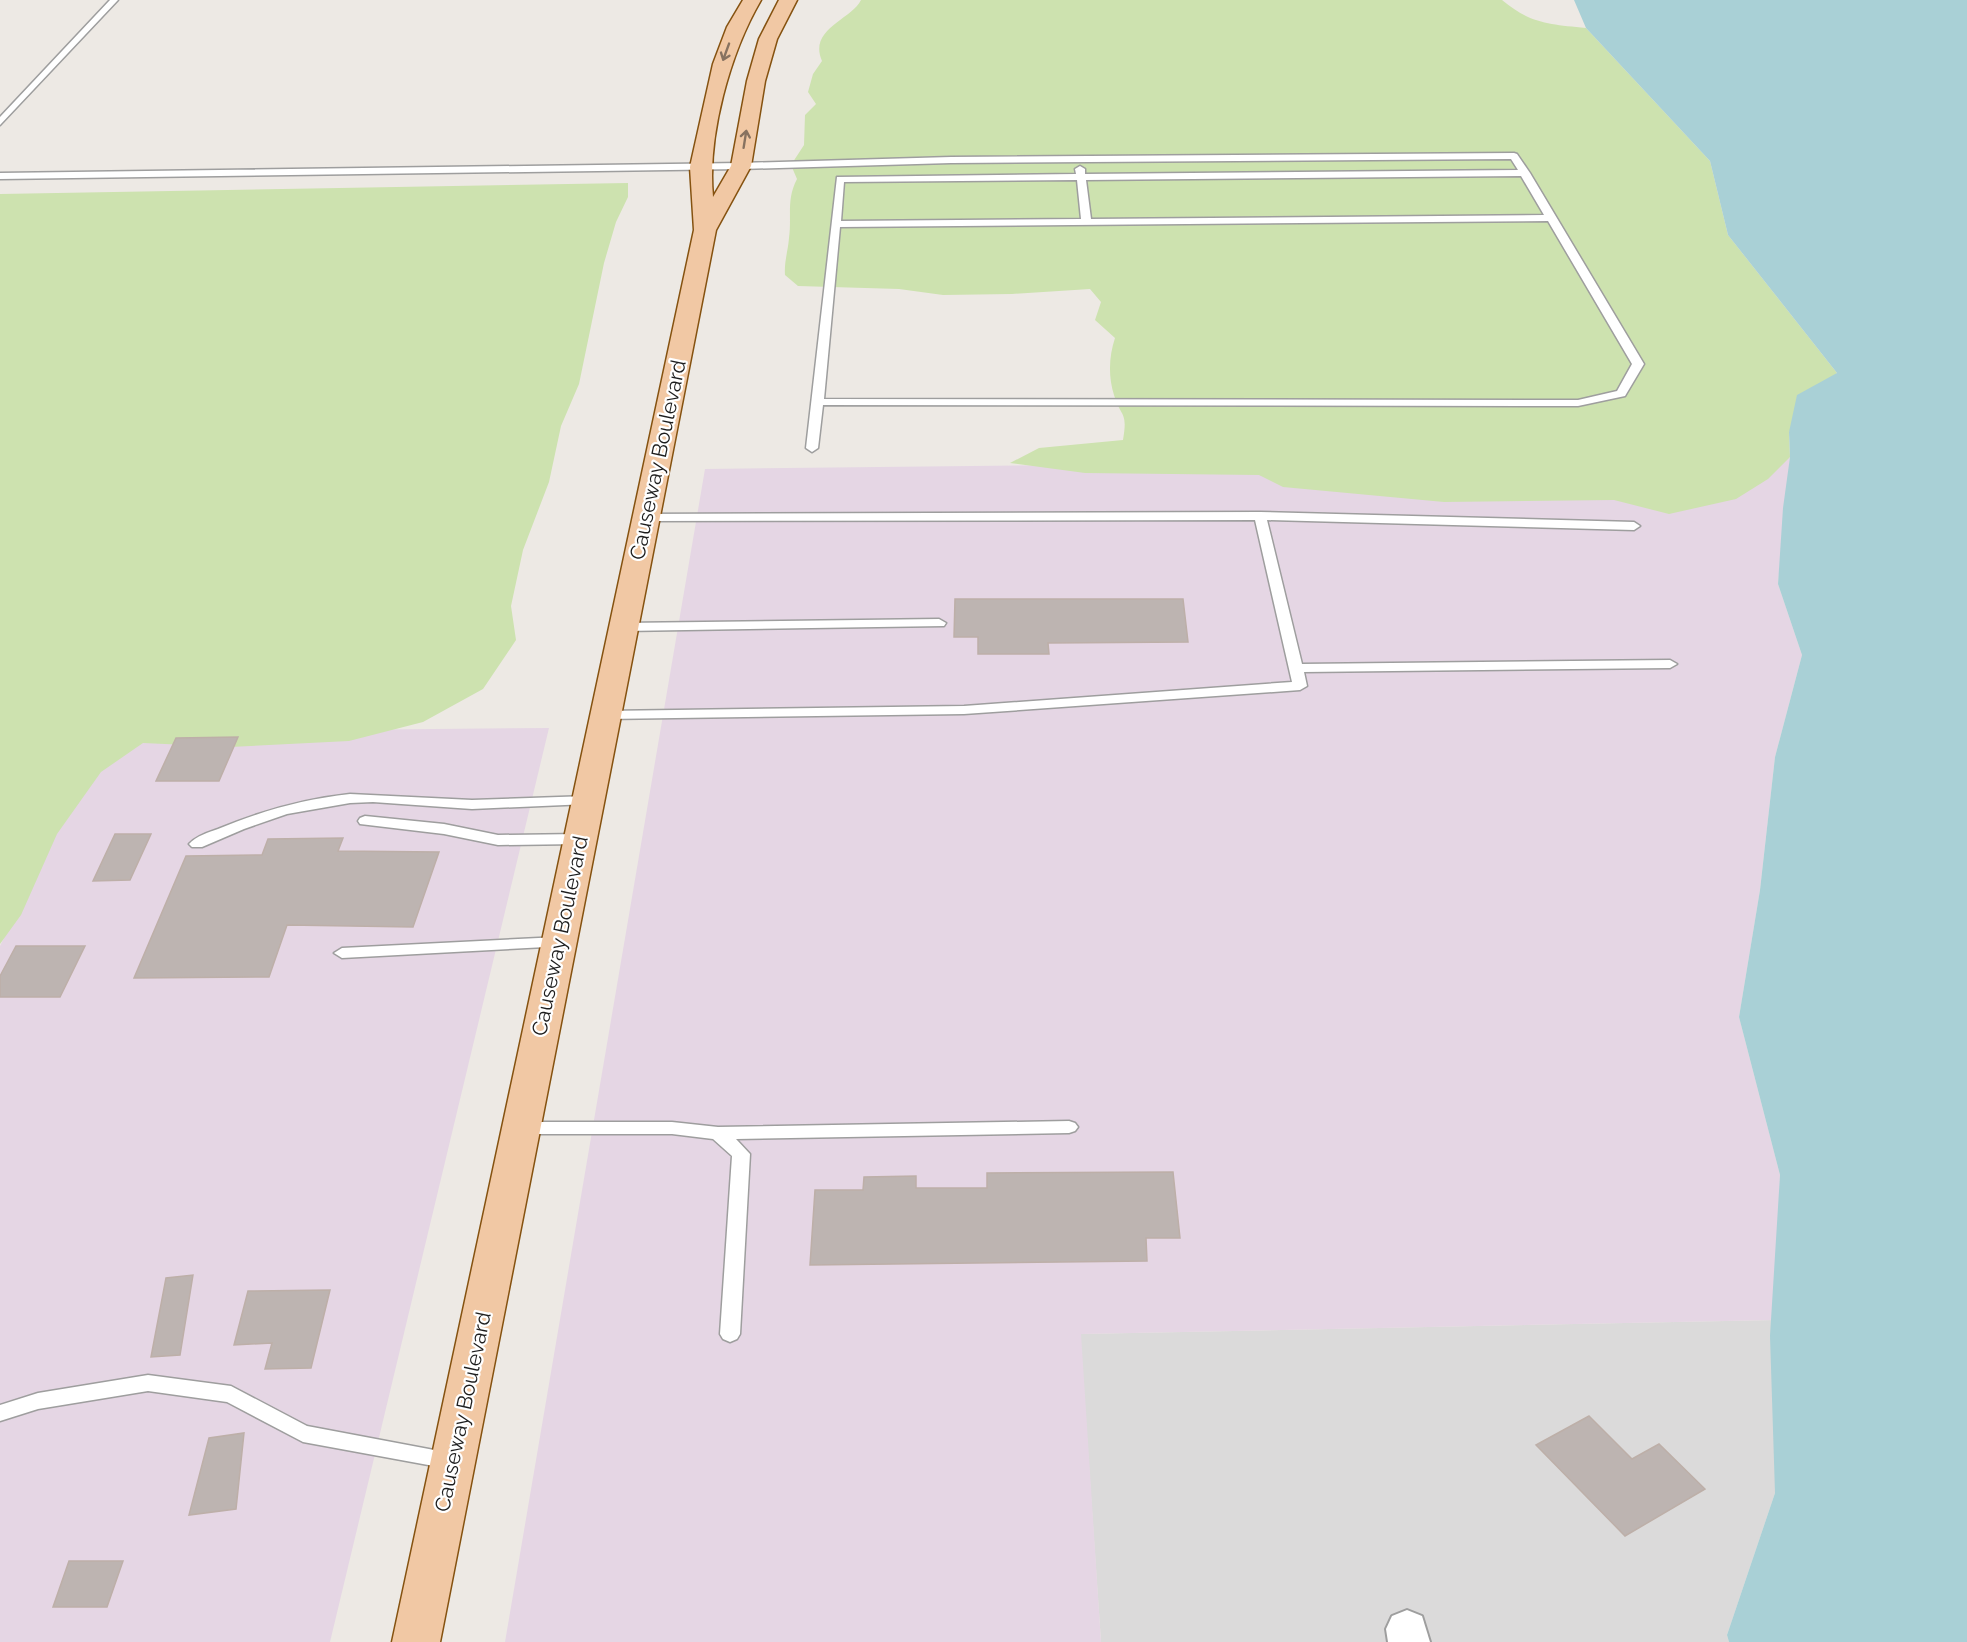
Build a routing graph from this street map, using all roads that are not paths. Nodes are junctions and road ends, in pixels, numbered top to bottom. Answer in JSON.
{"nodes":[{"id":1,"x":114,"y":0,"type":"edge"},
{"id":2,"x":752,"y":0,"type":"edge"},
{"id":3,"x":788,"y":0,"type":"edge"},
{"id":4,"x":0,"y":122,"type":"edge"},
{"id":5,"x":1079,"y":160,"type":"junction"},
{"id":6,"x":700,"y":166,"type":"junction"},
{"id":7,"x":741,"y":166,"type":"junction"},
{"id":8,"x":1525,"y":173,"type":"junction"},
{"id":9,"x":0,"y":176,"type":"edge"},
{"id":10,"x":1082,"y":177,"type":"junction"},
{"id":11,"x":1552,"y":218,"type":"junction"},
{"id":12,"x":1086,"y":221,"type":"junction"},
{"id":13,"x":835,"y":224,"type":"junction"},
{"id":14,"x":705,"y":230,"type":"junction"},
{"id":15,"x":818,"y":402,"type":"junction"},
{"id":16,"x":812,"y":448,"type":"dead end"},
{"id":17,"x":1260,"y":516,"type":"junction"},
{"id":18,"x":646,"y":517,"type":"junction"},
{"id":19,"x":1634,"y":526,"type":"dead end"},
{"id":20,"x":939,"y":623,"type":"dead end"},
{"id":21,"x":624,"y":627,"type":"junction"},
{"id":22,"x":1670,"y":664,"type":"dead end"},
{"id":23,"x":1296,"y":669,"type":"junction"},
{"id":24,"x":605,"y":715,"type":"junction"},
{"id":25,"x":588,"y":800,"type":"junction"},
{"id":26,"x":365,"y":821,"type":"dead end"},
{"id":27,"x":580,"y":839,"type":"junction"},
{"id":28,"x":197,"y":844,"type":"dead end"},
{"id":29,"x":559,"y":942,"type":"junction"},
{"id":30,"x":342,"y":953,"type":"dead end"},
{"id":31,"x":1070,"y":1127,"type":"dead end"},
{"id":32,"x":521,"y":1128,"type":"junction"},
{"id":33,"x":718,"y":1133,"type":"junction"},
{"id":34,"x":730,"y":1334,"type":"dead end"},
{"id":35,"x":0,"y":1413,"type":"edge"},
{"id":36,"x":453,"y":1461,"type":"junction"},
{"id":37,"x":416,"y":1642,"type":"edge"}],
"edges":[{"from":1,"to":4,"type":"lane"},
{"from":2,"to":6,"type":"main road","one_way":true},
{"from":7,"to":3,"type":"main road","one_way":true},
{"from":5,"to":7,"type":"lane"},
{"from":5,"to":8,"type":"lane"},
{"from":5,"to":10,"type":"lane"},
{"from":6,"to":7,"type":"lane"},
{"from":6,"to":9,"type":"lane"},
{"from":6,"to":14,"type":"main road"},
{"from":7,"to":14,"type":"main road"},
{"from":8,"to":10,"type":"lane"},
{"from":8,"to":11,"type":"lane"},
{"from":10,"to":12,"type":"lane"},
{"from":10,"to":13,"type":"lane"},
{"from":11,"to":12,"type":"lane"},
{"from":11,"to":15,"type":"lane"},
{"from":12,"to":13,"type":"lane"},
{"from":13,"to":15,"type":"lane"},
{"from":14,"to":18,"type":"main road","name":"Causeway Boulevard"},
{"from":15,"to":16,"type":"lane"},
{"from":17,"to":18,"type":"lane"},
{"from":17,"to":19,"type":"lane"},
{"from":17,"to":23,"type":"lane"},
{"from":18,"to":21,"type":"main road","name":"Causeway Boulevard"},
{"from":20,"to":21,"type":"lane"},
{"from":21,"to":24,"type":"main road","name":"Causeway Boulevard"},
{"from":22,"to":23,"type":"lane"},
{"from":23,"to":24,"type":"lane"},
{"from":24,"to":25,"type":"main road","name":"Causeway Boulevard"},
{"from":25,"to":27,"type":"main road","name":"Causeway Boulevard"},
{"from":25,"to":28,"type":"lane"},
{"from":26,"to":27,"type":"lane"},
{"from":27,"to":29,"type":"main road","name":"Causeway Boulevard"},
{"from":29,"to":30,"type":"lane"},
{"from":29,"to":32,"type":"main road","name":"Causeway Boulevard"},
{"from":31,"to":33,"type":"lane"},
{"from":32,"to":33,"type":"lane"},
{"from":32,"to":36,"type":"main road","name":"Causeway Boulevard"},
{"from":33,"to":34,"type":"lane"},
{"from":35,"to":36,"type":"lane"},
{"from":36,"to":37,"type":"main road","name":"Causeway Boulevard"}]}
